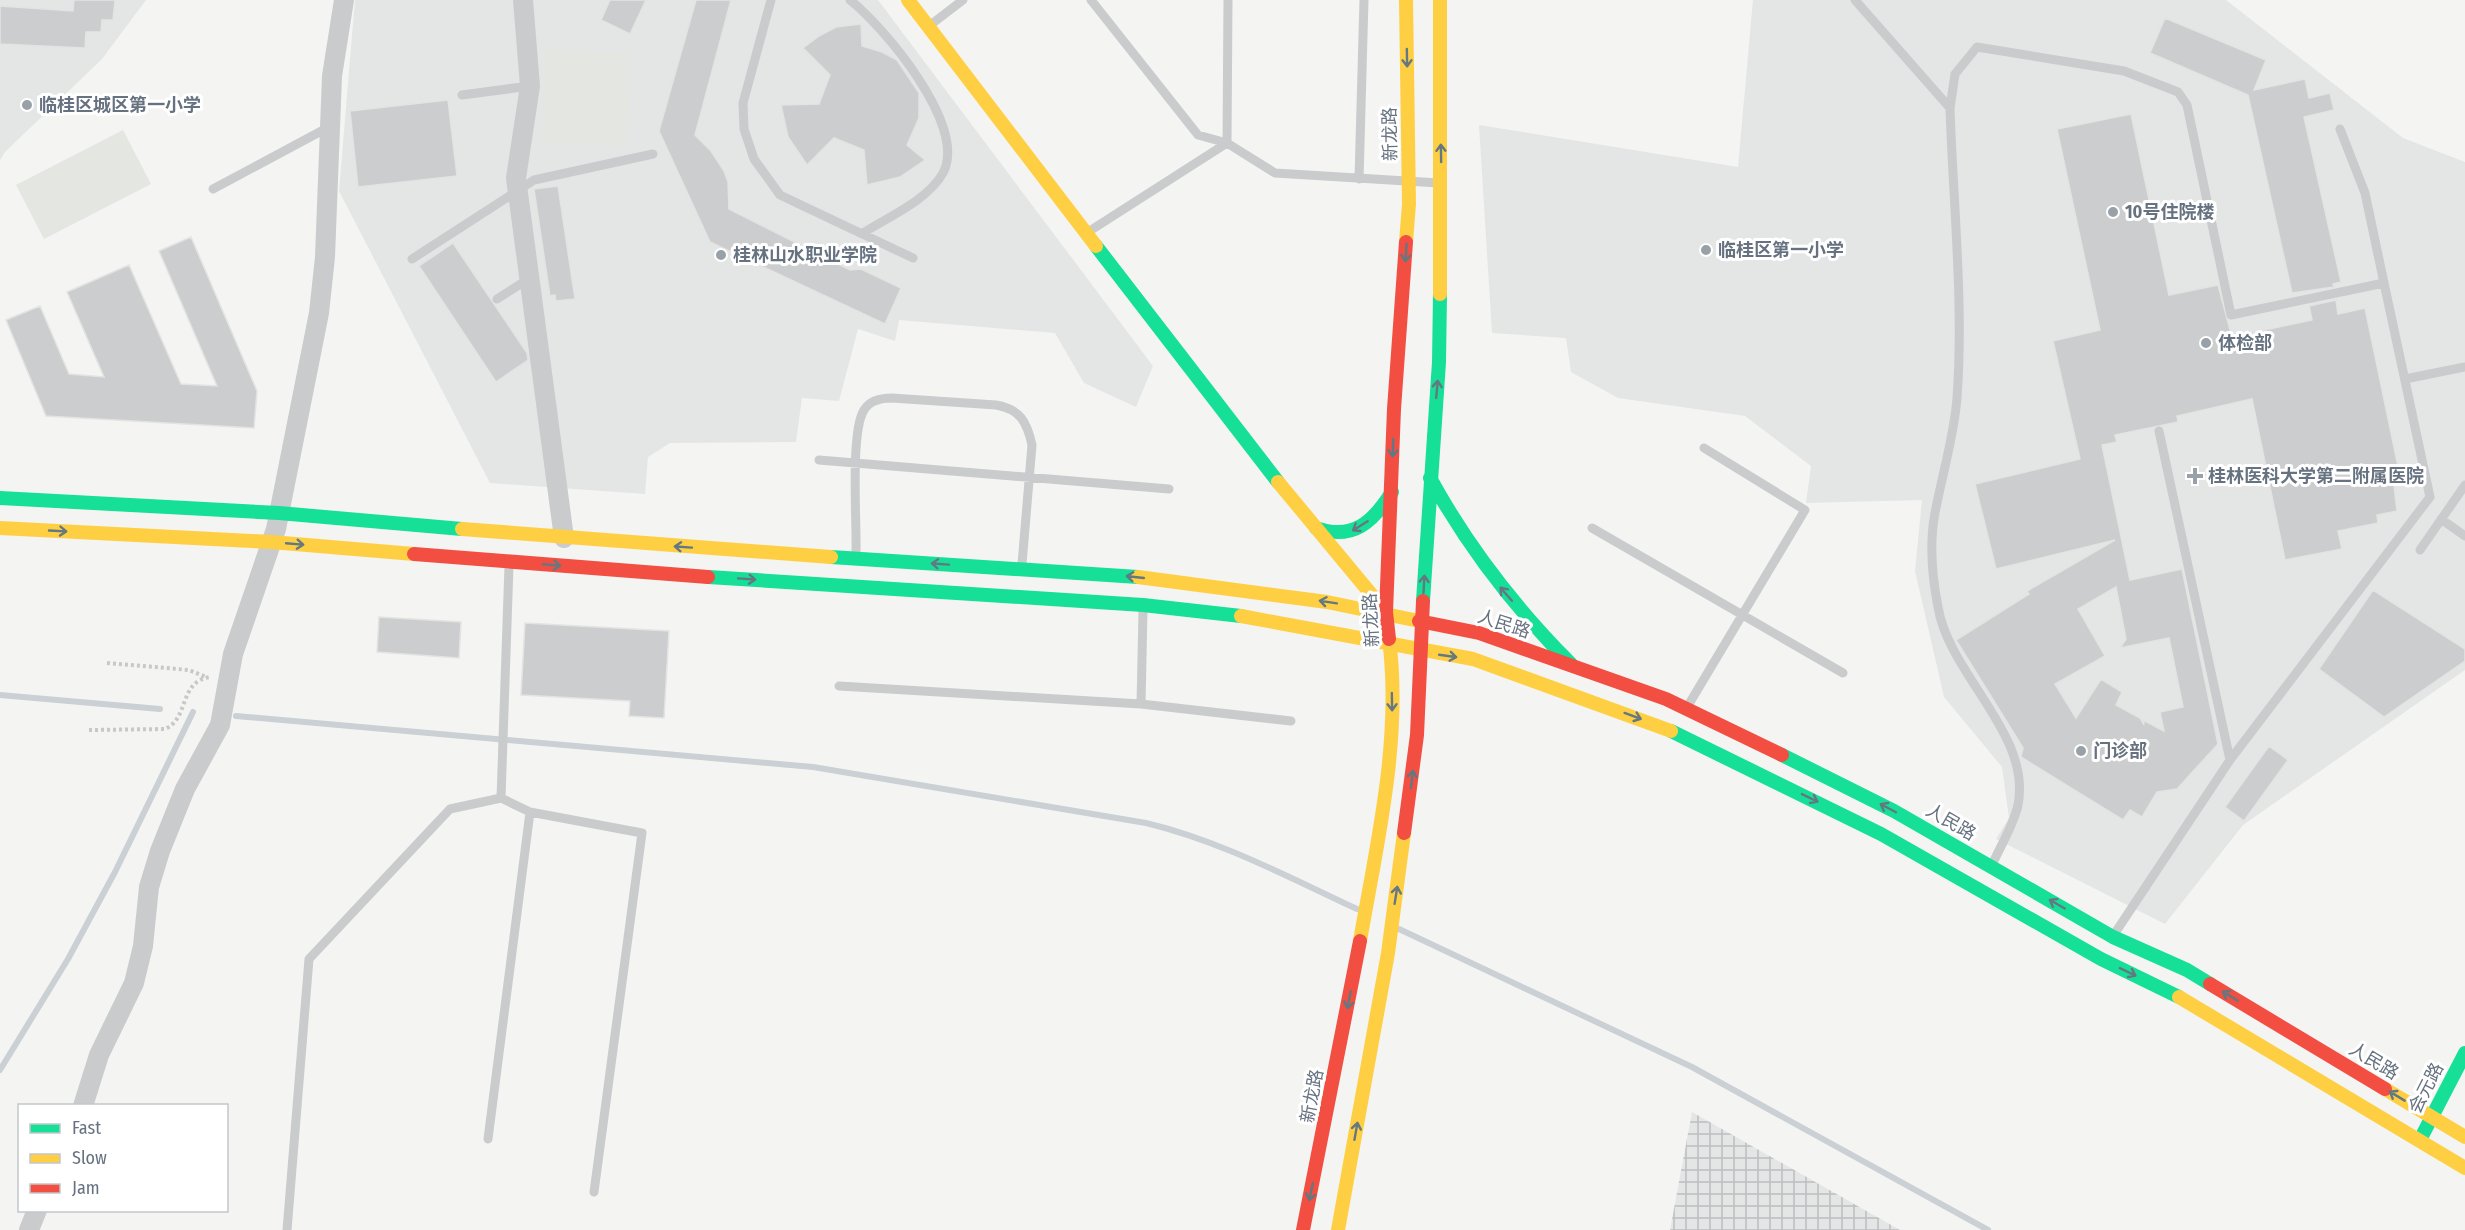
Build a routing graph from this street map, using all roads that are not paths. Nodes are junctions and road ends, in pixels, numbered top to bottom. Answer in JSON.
{"nodes":[{"id":1,"x":345,"y":0,"type":"edge"},
{"id":2,"x":523,"y":0,"type":"edge"},
{"id":3,"x":771,"y":0,"type":"edge"},
{"id":4,"x":850,"y":0,"type":"edge"},
{"id":5,"x":908,"y":0,"type":"edge"},
{"id":6,"x":963,"y":0,"type":"edge"},
{"id":7,"x":1091,"y":0,"type":"edge"},
{"id":8,"x":1228,"y":0,"type":"edge"},
{"id":9,"x":1364,"y":0,"type":"edge"},
{"id":10,"x":1406,"y":0,"type":"edge"},
{"id":11,"x":1440,"y":0,"type":"edge"},
{"id":12,"x":1855,"y":0,"type":"edge"},
{"id":13,"x":928,"y":27,"type":"junction"},
{"id":14,"x":530,"y":86,"type":"junction"},
{"id":15,"x":462,"y":95,"type":"dead end"},
{"id":16,"x":1950,"y":108,"type":"junction"},
{"id":17,"x":327,"y":128,"type":"junction"},
{"id":18,"x":2340,"y":129,"type":"dead end"},
{"id":19,"x":1227,"y":143,"type":"junction"},
{"id":20,"x":653,"y":154,"type":"dead end"},
{"id":21,"x":1359,"y":179,"type":"junction"},
{"id":22,"x":1409,"y":182,"type":"junction"},
{"id":23,"x":1442,"y":183,"type":"junction"},
{"id":24,"x":213,"y":189,"type":"dead end"},
{"id":25,"x":518,"y":190,"type":"junction"},
{"id":26,"x":863,"y":233,"type":"junction"},
{"id":27,"x":1086,"y":233,"type":"junction"},
{"id":28,"x":913,"y":258,"type":"dead end"},
{"id":29,"x":412,"y":259,"type":"dead end"},
{"id":30,"x":530,"y":278,"type":"junction"},
{"id":31,"x":2384,"y":283,"type":"junction"},
{"id":32,"x":497,"y":299,"type":"dead end"},
{"id":33,"x":2465,"y":367,"type":"edge"},
{"id":34,"x":2405,"y":379,"type":"junction"},
{"id":35,"x":2159,"y":431,"type":"dead end"},
{"id":36,"x":1704,"y":448,"type":"dead end"},
{"id":37,"x":819,"y":460,"type":"dead end"},
{"id":38,"x":857,"y":463,"type":"junction"},
{"id":39,"x":1029,"y":477,"type":"junction"},
{"id":40,"x":1430,"y":478,"type":"junction"},
{"id":41,"x":2465,"y":485,"type":"edge"},
{"id":42,"x":1168,"y":489,"type":"dead end"},
{"id":43,"x":1392,"y":492,"type":"junction"},
{"id":44,"x":0,"y":498,"type":"edge"},
{"id":45,"x":2455,"y":500,"type":"junction"},
{"id":46,"x":2465,"y":506,"type":"edge"},
{"id":47,"x":279,"y":513,"type":"junction"},
{"id":48,"x":2442,"y":519,"type":"junction"},
{"id":49,"x":0,"y":528,"type":"edge"},
{"id":50,"x":1316,"y":528,"type":"junction"},
{"id":51,"x":1592,"y":528,"type":"dead end"},
{"id":52,"x":2465,"y":536,"type":"edge"},
{"id":53,"x":564,"y":538,"type":"junction"},
{"id":54,"x":271,"y":542,"type":"junction"},
{"id":55,"x":2420,"y":550,"type":"dead end"},
{"id":56,"x":856,"y":558,"type":"junction"},
{"id":57,"x":510,"y":562,"type":"junction"},
{"id":58,"x":1021,"y":569,"type":"junction"},
{"id":59,"x":1143,"y":604,"type":"junction"},
{"id":60,"x":1386,"y":612,"type":"junction"},
{"id":61,"x":1741,"y":614,"type":"junction"},
{"id":62,"x":1422,"y":621,"type":"junction"},
{"id":63,"x":1391,"y":644,"type":"junction"},
{"id":64,"x":1420,"y":652,"type":"junction"},
{"id":65,"x":1574,"y":667,"type":"junction"},
{"id":66,"x":1843,"y":673,"type":"dead end"},
{"id":67,"x":839,"y":686,"type":"dead end"},
{"id":68,"x":1141,"y":704,"type":"junction"},
{"id":69,"x":1291,"y":721,"type":"dead end"},
{"id":70,"x":1680,"y":721,"type":"junction"},
{"id":71,"x":2230,"y":760,"type":"junction"},
{"id":72,"x":501,"y":798,"type":"junction"},
{"id":73,"x":530,"y":813,"type":"junction"},
{"id":74,"x":1986,"y":878,"type":"junction"},
{"id":75,"x":2107,"y":948,"type":"junction"},
{"id":76,"x":2465,"y":1053,"type":"edge"},
{"id":77,"x":84,"y":1104,"type":"edge"},
{"id":78,"x":2432,"y":1117,"type":"junction"},
{"id":79,"x":2465,"y":1137,"type":"edge"},
{"id":80,"x":488,"y":1139,"type":"dead end"},
{"id":81,"x":2419,"y":1141,"type":"junction"},
{"id":82,"x":2465,"y":1168,"type":"edge"},
{"id":83,"x":594,"y":1192,"type":"dead end"},
{"id":84,"x":36,"y":1212,"type":"edge"},
{"id":85,"x":29,"y":1230,"type":"edge"},
{"id":86,"x":287,"y":1230,"type":"edge"},
{"id":87,"x":1303,"y":1230,"type":"edge"},
{"id":88,"x":1338,"y":1230,"type":"edge"}],
"edges":[{"from":1,"to":17,"type":"street"},
{"from":2,"to":14,"type":"street"},
{"from":3,"to":26,"type":"lane"},
{"from":4,"to":26,"type":"lane"},
{"from":5,"to":13,"type":"main road"},
{"from":6,"to":13,"type":"lane"},
{"from":7,"to":19,"type":"lane"},
{"from":8,"to":19,"type":"lane"},
{"from":9,"to":21,"type":"lane"},
{"from":10,"to":22,"type":"main road","name":"新龙路","one_way":true},
{"from":23,"to":11,"type":"main road","one_way":true},
{"from":12,"to":16,"type":"lane"},
{"from":13,"to":27,"type":"main road"},
{"from":14,"to":15,"type":"lane"},
{"from":14,"to":25,"type":"street"},
{"from":16,"to":31,"type":"lane"},
{"from":16,"to":74,"type":"lane"},
{"from":17,"to":24,"type":"lane"},
{"from":17,"to":47,"type":"street"},
{"from":18,"to":31,"type":"lane"},
{"from":19,"to":21,"type":"lane"},
{"from":19,"to":27,"type":"lane"},
{"from":20,"to":25,"type":"lane"},
{"from":21,"to":22,"type":"lane"},
{"from":22,"to":23,"type":"lane"},
{"from":22,"to":43,"type":"main road","name":"新龙路","one_way":true},
{"from":40,"to":23,"type":"main road","one_way":true},
{"from":25,"to":29,"type":"lane"},
{"from":25,"to":30,"type":"street"},
{"from":26,"to":28,"type":"lane"},
{"from":27,"to":50,"type":"main road"},
{"from":30,"to":32,"type":"lane"},
{"from":30,"to":53,"type":"street"},
{"from":31,"to":34,"type":"lane"},
{"from":33,"to":34,"type":"lane"},
{"from":34,"to":71,"type":"lane"},
{"from":35,"to":71,"type":"lane"},
{"from":36,"to":61,"type":"lane"},
{"from":37,"to":38,"type":"lane"},
{"from":38,"to":39,"type":"lane"},
{"from":38,"to":39,"type":"lane"},
{"from":38,"to":56,"type":"lane"},
{"from":39,"to":42,"type":"lane"},
{"from":39,"to":58,"type":"lane"},
{"from":62,"to":40,"type":"main road","one_way":true},
{"from":65,"to":40,"type":"main road","one_way":true},
{"from":41,"to":45,"type":"lane"},
{"from":43,"to":50,"type":"main road","one_way":true},
{"from":43,"to":60,"type":"main road","name":"新龙路"},
{"from":44,"to":47,"type":"main road","name":"人民路"},
{"from":45,"to":46,"type":"lane"},
{"from":45,"to":48,"type":"lane"},
{"from":47,"to":53,"type":"main road","name":"人民路"},
{"from":47,"to":54,"type":"street"},
{"from":48,"to":52,"type":"lane"},
{"from":48,"to":55,"type":"lane"},
{"from":49,"to":54,"type":"main road","name":"人民路","one_way":true},
{"from":50,"to":60,"type":"main road"},
{"from":51,"to":61,"type":"lane"},
{"from":56,"to":53,"type":"main road","name":"人民路","one_way":true},
{"from":54,"to":57,"type":"main road","name":"人民路","one_way":true},
{"from":54,"to":77,"type":"street"},
{"from":58,"to":56,"type":"main road","name":"人民路","one_way":true},
{"from":57,"to":59,"type":"main road","name":"人民路","one_way":true},
{"from":57,"to":72,"type":"lane"},
{"from":60,"to":58,"type":"main road","name":"人民路","one_way":true},
{"from":59,"to":63,"type":"main road","name":"人民路"},
{"from":59,"to":68,"type":"lane"},
{"from":60,"to":62,"type":"main road","name":"人民路"},
{"from":60,"to":63,"type":"main road","name":"新龙路"},
{"from":61,"to":66,"type":"lane"},
{"from":61,"to":70,"type":"lane"},
{"from":62,"to":64,"type":"main road"},
{"from":62,"to":65,"type":"main road","name":"人民路"},
{"from":63,"to":64,"type":"main road","name":"人民路"},
{"from":63,"to":87,"type":"main road","name":"新龙路","one_way":true},
{"from":64,"to":70,"type":"main road","name":"人民路","one_way":true},
{"from":88,"to":64,"type":"main road","one_way":true},
{"from":65,"to":70,"type":"main road","name":"人民路"},
{"from":67,"to":68,"type":"lane"},
{"from":68,"to":69,"type":"lane"},
{"from":70,"to":74,"type":"main road","name":"人民路","one_way":true},
{"from":74,"to":70,"type":"main road","name":"人民路","one_way":true},
{"from":71,"to":75,"type":"lane"},
{"from":72,"to":73,"type":"lane"},
{"from":72,"to":86,"type":"lane"},
{"from":73,"to":80,"type":"lane"},
{"from":73,"to":83,"type":"lane"},
{"from":74,"to":75,"type":"main road","name":"人民路"},
{"from":75,"to":74,"type":"main road","name":"人民路","one_way":true},
{"from":78,"to":75,"type":"main road","name":"人民路","one_way":true},
{"from":75,"to":81,"type":"main road","name":"人民路","one_way":true},
{"from":76,"to":78,"type":"main road","name":"会元路"},
{"from":78,"to":79,"type":"main road","name":"人民路"},
{"from":78,"to":81,"type":"main road","name":"会元路"},
{"from":81,"to":82,"type":"main road","name":"人民路"},
{"from":84,"to":85,"type":"street"}]}
